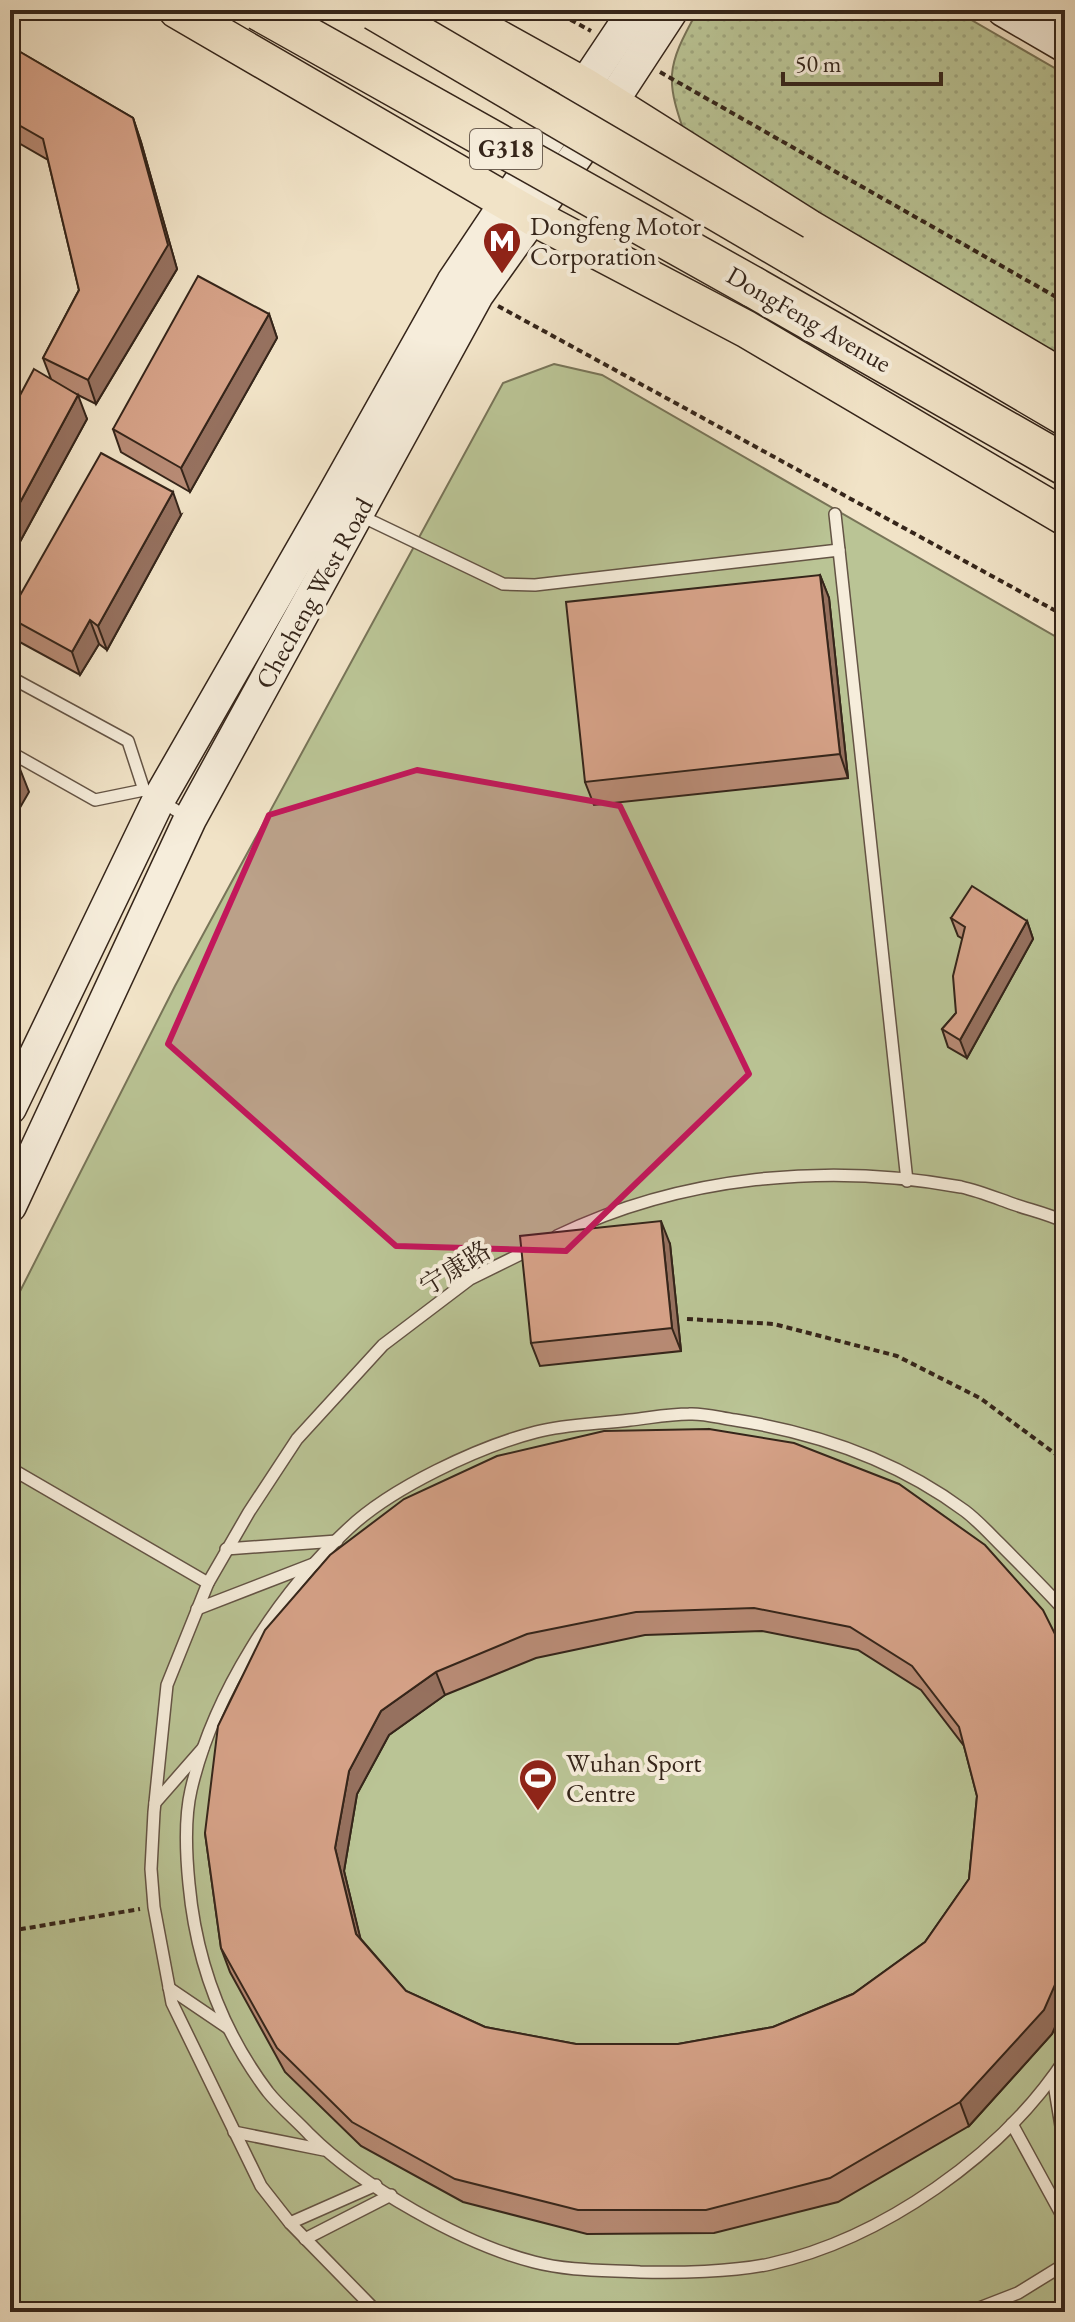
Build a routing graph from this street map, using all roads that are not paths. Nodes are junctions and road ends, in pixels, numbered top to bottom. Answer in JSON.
{"nodes":[{"id":1,"x":177,"y":10,"type":"edge"},
{"id":2,"x":259,"y":10,"type":"edge"},
{"id":3,"x":375,"y":10,"type":"edge"},
{"id":4,"x":447,"y":10,"type":"edge"},
{"id":5,"x":635,"y":10,"type":"edge"},
{"id":6,"x":672,"y":10,"type":"edge"},
{"id":7,"x":1003,"y":10,"type":"edge"},
{"id":8,"x":1065,"y":46,"type":"edge"},
{"id":9,"x":626,"y":52,"type":"junction"},
{"id":10,"x":597,"y":95,"type":"junction"},
{"id":11,"x":519,"y":208,"type":"junction"},
{"id":12,"x":1065,"y":379,"type":"edge"},
{"id":13,"x":1065,"y":415,"type":"edge"},
{"id":14,"x":1065,"y":465,"type":"edge"},
{"id":15,"x":835,"y":514,"type":"dead end"},
{"id":16,"x":357,"y":515,"type":"junction"},
{"id":17,"x":1065,"y":517,"type":"edge"},
{"id":18,"x":839,"y":550,"type":"junction"},
{"id":19,"x":10,"y":677,"type":"edge"},
{"id":20,"x":10,"y":752,"type":"edge"},
{"id":21,"x":152,"y":794,"type":"junction"},
{"id":22,"x":190,"y":819,"type":"junction"},
{"id":23,"x":10,"y":1108,"type":"edge"},
{"id":24,"x":907,"y":1181,"type":"junction"},
{"id":25,"x":10,"y":1206,"type":"edge"},
{"id":26,"x":1065,"y":1222,"type":"edge"},
{"id":27,"x":10,"y":1468,"type":"edge"},
{"id":28,"x":337,"y":1541,"type":"junction"},
{"id":29,"x":226,"y":1549,"type":"junction"},
{"id":30,"x":318,"y":1562,"type":"junction"},
{"id":31,"x":208,"y":1583,"type":"junction"},
{"id":32,"x":197,"y":1609,"type":"junction"},
{"id":33,"x":1065,"y":1611,"type":"edge"},
{"id":34,"x":206,"y":1744,"type":"junction"},
{"id":35,"x":155,"y":1803,"type":"junction"},
{"id":36,"x":169,"y":1988,"type":"junction"},
{"id":37,"x":229,"y":2028,"type":"junction"},
{"id":38,"x":1065,"y":2059,"type":"edge"},
{"id":39,"x":1053,"y":2078,"type":"junction"},
{"id":40,"x":1012,"y":2124,"type":"junction"},
{"id":41,"x":234,"y":2132,"type":"junction"},
{"id":42,"x":325,"y":2150,"type":"junction"},
{"id":43,"x":1065,"y":2150,"type":"edge"},
{"id":44,"x":376,"y":2185,"type":"junction"},
{"id":45,"x":391,"y":2195,"type":"junction"},
{"id":46,"x":1065,"y":2221,"type":"edge"},
{"id":47,"x":290,"y":2223,"type":"junction"},
{"id":48,"x":305,"y":2239,"type":"junction"},
{"id":49,"x":1065,"y":2264,"type":"edge"},
{"id":50,"x":377,"y":2312,"type":"edge"},
{"id":51,"x":969,"y":2312,"type":"edge"}],
"edges":[{"from":1,"to":11,"type":"main road"},
{"from":2,"to":14,"type":"highway","name":"DongFeng Avenue","number":"G318","bridge":true},
{"from":3,"to":13,"type":"highway","name":"DongFeng Avenue","number":"G318","bridge":true},
{"from":4,"to":10,"type":"main road"},
{"from":5,"to":9,"type":"main road","name":"Checheng West Road"},
{"from":6,"to":9,"type":"main road","name":"Checheng West Road"},
{"from":7,"to":8,"type":"main road"},
{"from":9,"to":10,"type":"main road","name":"Checheng West Road"},
{"from":10,"to":11,"type":"main road","name":"Checheng West Road"},
{"from":10,"to":11,"type":"main road","name":"Checheng West Road"},
{"from":10,"to":12,"type":"main road"},
{"from":11,"to":16,"type":"main road","name":"Checheng West Road"},
{"from":11,"to":17,"type":"main road"},
{"from":11,"to":21,"type":"main road","name":"Checheng West Road"},
{"from":15,"to":18,"type":"lane"},
{"from":16,"to":18,"type":"lane"},
{"from":16,"to":22,"type":"main road","name":"Checheng West Road"},
{"from":18,"to":24,"type":"lane"},
{"from":19,"to":21,"type":"lane"},
{"from":20,"to":21,"type":"lane"},
{"from":21,"to":22,"type":"lane"},
{"from":21,"to":23,"type":"main road","name":"Checheng West Road"},
{"from":22,"to":25,"type":"main road","name":"Checheng West Road"},
{"from":24,"to":26,"type":"lane","name":"宁康路"},
{"from":24,"to":29,"type":"lane","name":"宁康路"},
{"from":27,"to":31,"type":"lane"},
{"from":28,"to":29,"type":"lane"},
{"from":28,"to":30,"type":"lane"},
{"from":28,"to":33,"type":"lane"},
{"from":29,"to":31,"type":"lane","name":"宁康路"},
{"from":30,"to":32,"type":"lane"},
{"from":30,"to":34,"type":"lane"},
{"from":31,"to":32,"type":"lane","name":"宁康路"},
{"from":32,"to":35,"type":"lane","name":"宁康路"},
{"from":34,"to":35,"type":"lane"},
{"from":34,"to":37,"type":"lane"},
{"from":35,"to":36,"type":"lane","name":"宁康路"},
{"from":36,"to":37,"type":"lane"},
{"from":36,"to":41,"type":"lane","name":"宁康路"},
{"from":37,"to":42,"type":"lane"},
{"from":38,"to":39,"type":"lane"},
{"from":39,"to":40,"type":"lane"},
{"from":39,"to":43,"type":"lane"},
{"from":40,"to":45,"type":"lane"},
{"from":40,"to":46,"type":"lane"},
{"from":41,"to":42,"type":"lane"},
{"from":41,"to":47,"type":"lane","name":"宁康路"},
{"from":42,"to":44,"type":"lane"},
{"from":44,"to":45,"type":"lane"},
{"from":44,"to":47,"type":"lane"},
{"from":45,"to":48,"type":"lane"},
{"from":47,"to":48,"type":"lane","name":"宁康路"},
{"from":48,"to":50,"type":"lane","name":"宁康路"},
{"from":49,"to":51,"type":"lane"}]}
